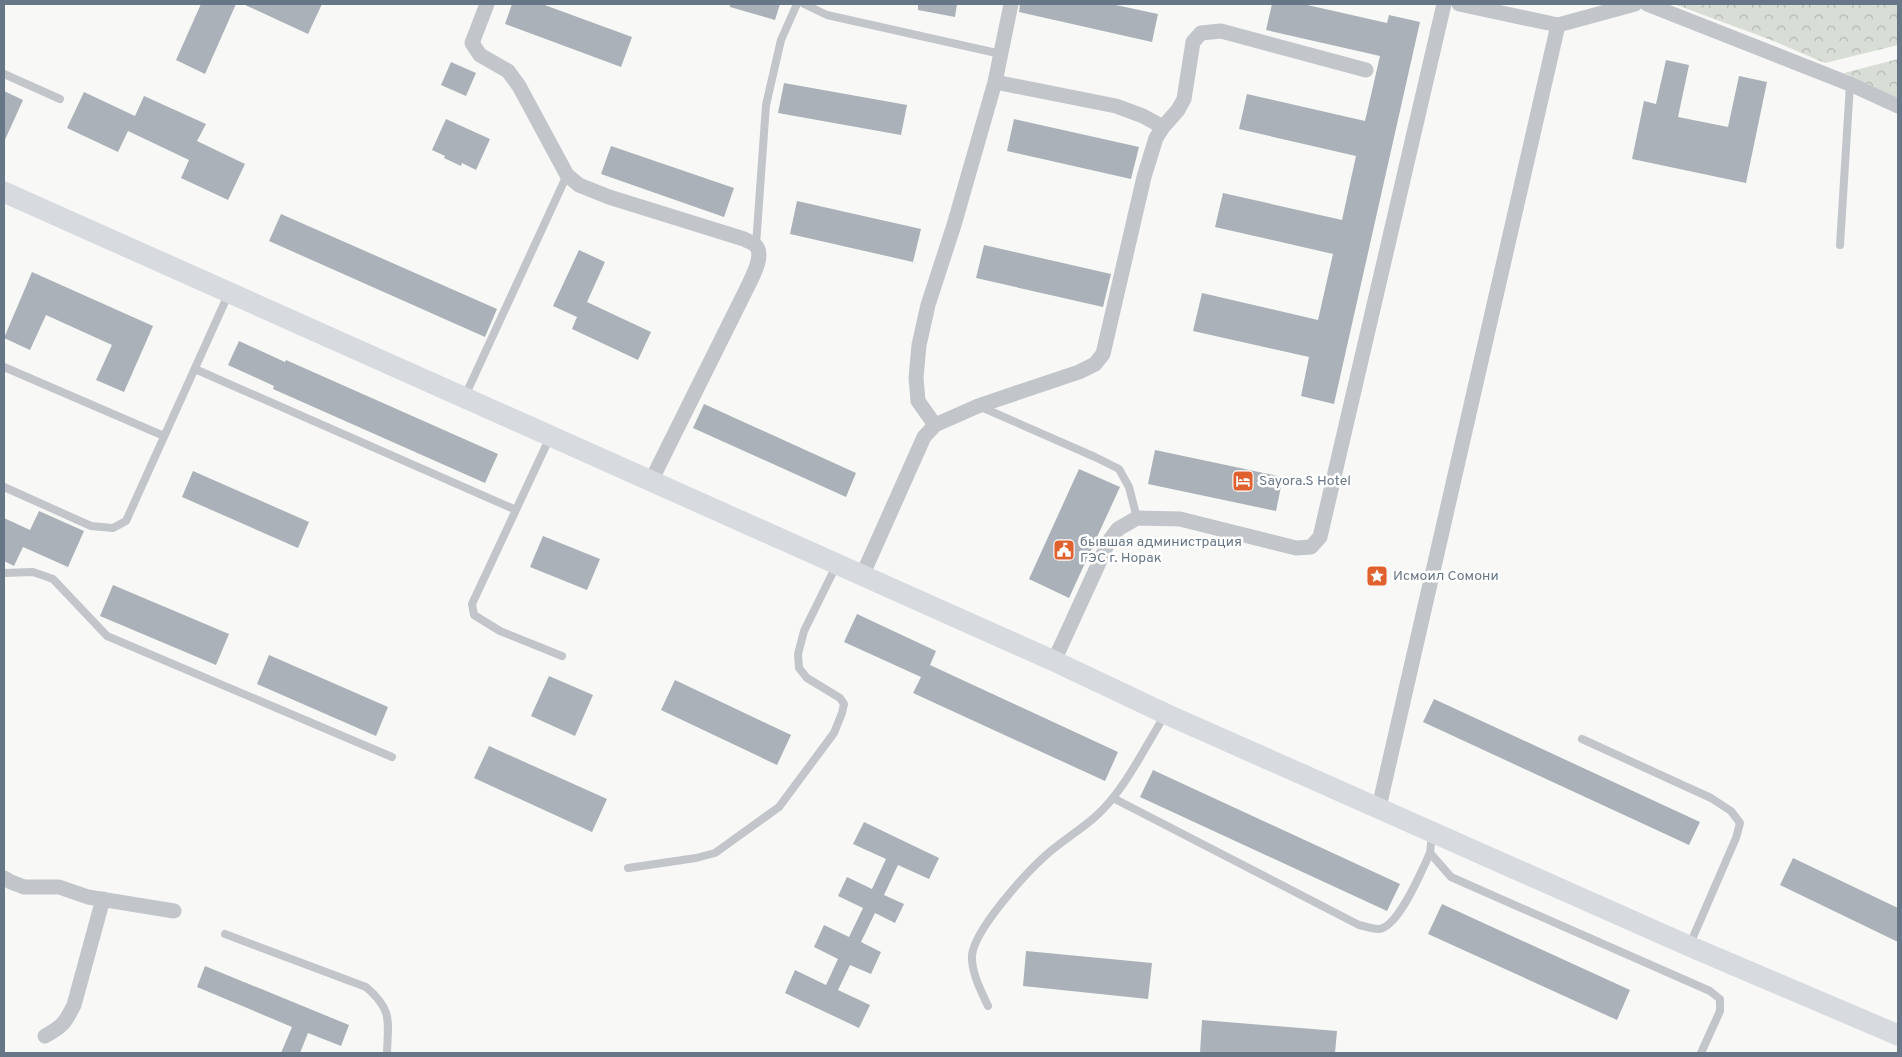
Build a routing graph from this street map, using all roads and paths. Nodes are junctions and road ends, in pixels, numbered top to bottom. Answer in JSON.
{"nodes":[{"id":1,"x":487,"y":4,"type":"edge"},
{"id":2,"x":797,"y":4,"type":"edge"},
{"id":3,"x":804,"y":4,"type":"edge"},
{"id":4,"x":1011,"y":4,"type":"edge"},
{"id":5,"x":1444,"y":4,"type":"edge"},
{"id":6,"x":1459,"y":4,"type":"edge"},
{"id":7,"x":1635,"y":4,"type":"edge"},
{"id":8,"x":1647,"y":4,"type":"edge"},
{"id":9,"x":1558,"y":25,"type":"junction"},
{"id":10,"x":1001,"y":54,"type":"junction"},
{"id":11,"x":1366,"y":70,"type":"dead end"},
{"id":12,"x":4,"y":74,"type":"edge"},
{"id":13,"x":995,"y":82,"type":"junction"},
{"id":14,"x":1850,"y":84,"type":"junction"},
{"id":15,"x":60,"y":99,"type":"dead end"},
{"id":16,"x":1898,"y":106,"type":"edge"},
{"id":17,"x":1163,"y":127,"type":"junction"},
{"id":18,"x":567,"y":175,"type":"junction"},
{"id":19,"x":4,"y":192,"type":"edge"},
{"id":20,"x":756,"y":245,"type":"junction"},
{"id":21,"x":1840,"y":245,"type":"dead end"},
{"id":22,"x":229,"y":293,"type":"junction"},
{"id":23,"x":4,"y":367,"type":"edge"},
{"id":24,"x":194,"y":369,"type":"junction"},
{"id":25,"x":464,"y":398,"type":"junction"},
{"id":26,"x":978,"y":406,"type":"junction"},
{"id":27,"x":935,"y":425,"type":"junction"},
{"id":28,"x":164,"y":436,"type":"junction"},
{"id":29,"x":550,"y":436,"type":"junction"},
{"id":30,"x":651,"y":481,"type":"junction"},
{"id":31,"x":4,"y":487,"type":"edge"},
{"id":32,"x":516,"y":510,"type":"junction"},
{"id":33,"x":1137,"y":518,"type":"junction"},
{"id":34,"x":837,"y":564,"type":"junction"},
{"id":35,"x":4,"y":573,"type":"edge"},
{"id":36,"x":862,"y":576,"type":"junction"},
{"id":37,"x":562,"y":656,"type":"dead end"},
{"id":38,"x":1054,"y":661,"type":"junction"},
{"id":39,"x":1166,"y":714,"type":"junction"},
{"id":40,"x":1582,"y":739,"type":"dead end"},
{"id":41,"x":392,"y":757,"type":"dead end"},
{"id":42,"x":1113,"y":798,"type":"junction"},
{"id":43,"x":1379,"y":806,"type":"junction"},
{"id":44,"x":1432,"y":831,"type":"junction"},
{"id":45,"x":1430,"y":854,"type":"junction"},
{"id":46,"x":628,"y":868,"type":"dead end"},
{"id":47,"x":4,"y":878,"type":"edge"},
{"id":48,"x":103,"y":900,"type":"junction"},
{"id":49,"x":174,"y":911,"type":"dead end"},
{"id":50,"x":225,"y":934,"type":"dead end"},
{"id":51,"x":1689,"y":946,"type":"junction"},
{"id":52,"x":988,"y":1006,"type":"dead end"},
{"id":53,"x":1898,"y":1035,"type":"edge"},
{"id":54,"x":45,"y":1036,"type":"dead end"},
{"id":55,"x":387,"y":1053,"type":"edge"},
{"id":56,"x":1701,"y":1053,"type":"edge"}],
"edges":[{"from":1,"to":18,"type":"street"},
{"from":2,"to":20,"type":"lane"},
{"from":3,"to":10,"type":"lane"},
{"from":4,"to":10,"type":"street"},
{"from":5,"to":33,"type":"street"},
{"from":6,"to":9,"type":"street"},
{"from":7,"to":9,"type":"street"},
{"from":8,"to":14,"type":"street"},
{"from":9,"to":43,"type":"street"},
{"from":10,"to":13,"type":"street"},
{"from":11,"to":17,"type":"street"},
{"from":12,"to":15,"type":"lane"},
{"from":13,"to":17,"type":"street"},
{"from":13,"to":27,"type":"street"},
{"from":14,"to":16,"type":"street"},
{"from":14,"to":21,"type":"lane"},
{"from":17,"to":26,"type":"street"},
{"from":18,"to":20,"type":"street"},
{"from":18,"to":25,"type":"lane"},
{"from":19,"to":22,"type":"main road"},
{"from":20,"to":30,"type":"street"},
{"from":22,"to":24,"type":"lane"},
{"from":22,"to":25,"type":"main road"},
{"from":23,"to":28,"type":"lane"},
{"from":24,"to":28,"type":"lane"},
{"from":24,"to":32,"type":"lane"},
{"from":25,"to":29,"type":"main road"},
{"from":26,"to":27,"type":"street"},
{"from":26,"to":33,"type":"lane"},
{"from":27,"to":36,"type":"street"},
{"from":28,"to":31,"type":"lane"},
{"from":29,"to":30,"type":"main road"},
{"from":29,"to":32,"type":"lane"},
{"from":30,"to":34,"type":"main road"},
{"from":32,"to":37,"type":"lane"},
{"from":33,"to":38,"type":"street"},
{"from":34,"to":36,"type":"main road"},
{"from":34,"to":46,"type":"lane"},
{"from":35,"to":41,"type":"lane"},
{"from":36,"to":38,"type":"main road"},
{"from":38,"to":39,"type":"main road"},
{"from":39,"to":42,"type":"lane"},
{"from":39,"to":43,"type":"main road"},
{"from":40,"to":51,"type":"lane"},
{"from":42,"to":45,"type":"lane"},
{"from":42,"to":52,"type":"lane"},
{"from":43,"to":44,"type":"main road"},
{"from":44,"to":45,"type":"lane"},
{"from":44,"to":51,"type":"main road"},
{"from":45,"to":56,"type":"lane"},
{"from":47,"to":48,"type":"street"},
{"from":48,"to":49,"type":"street"},
{"from":48,"to":54,"type":"street"},
{"from":50,"to":55,"type":"lane"},
{"from":51,"to":53,"type":"main road"}]}
